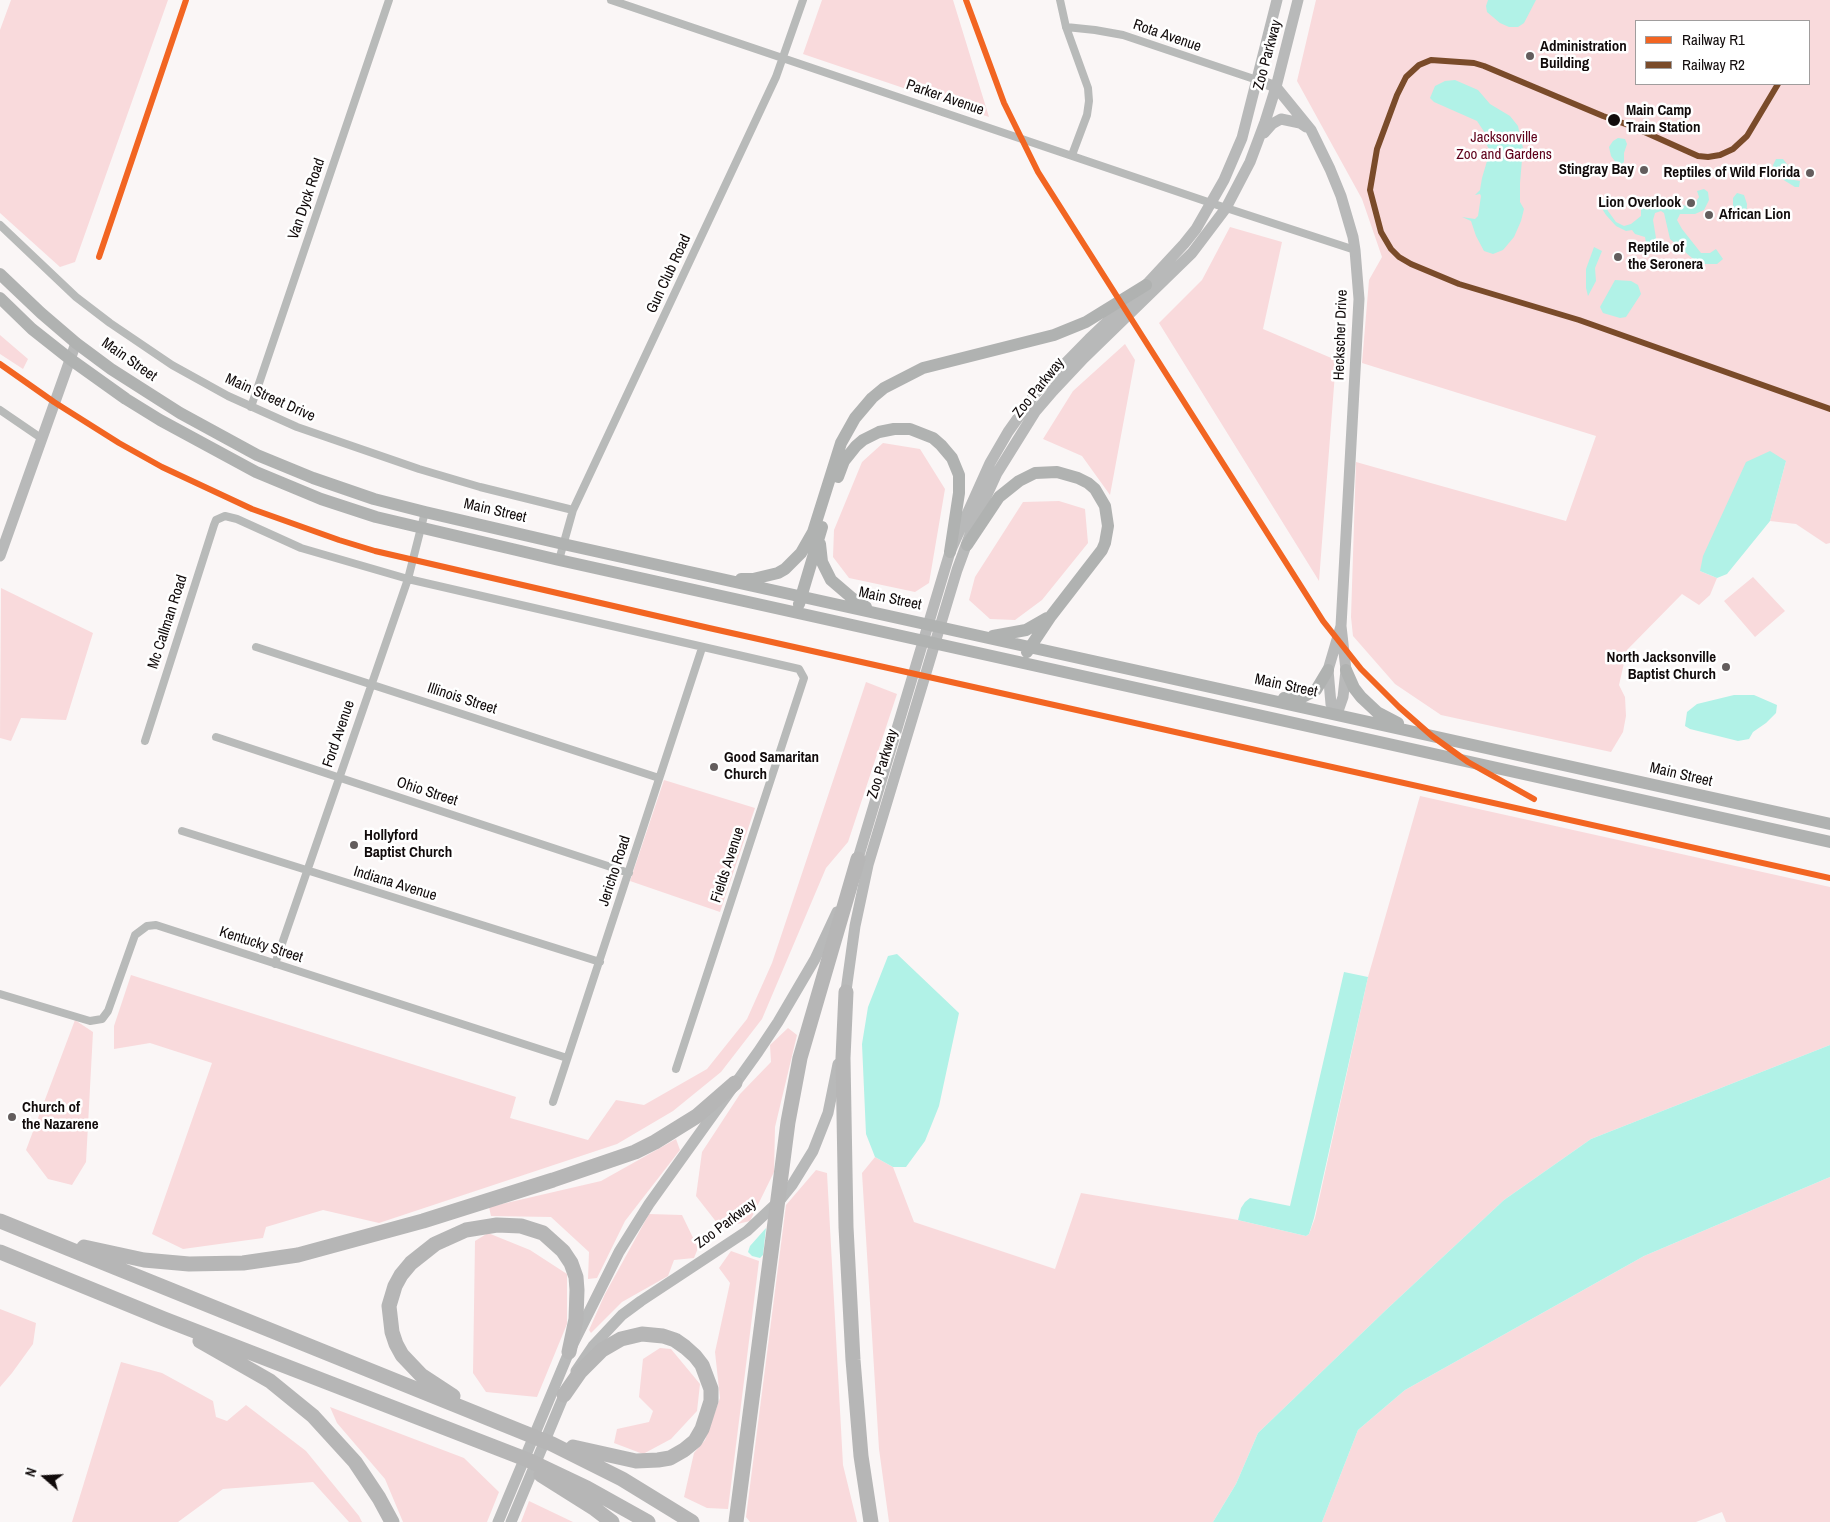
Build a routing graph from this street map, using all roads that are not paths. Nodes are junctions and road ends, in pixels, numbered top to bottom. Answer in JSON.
{"nodes":[{"id":1,"x":389,"y":0,"type":"edge"},
{"id":2,"x":612,"y":0,"type":"edge"},
{"id":3,"x":803,"y":0,"type":"edge"},
{"id":4,"x":1060,"y":0,"type":"edge"},
{"id":5,"x":1277,"y":0,"type":"edge"},
{"id":6,"x":1298,"y":0,"type":"edge"},
{"id":7,"x":1066,"y":27,"type":"junction"},
{"id":8,"x":784,"y":57,"type":"junction"},
{"id":9,"x":1257,"y":80,"type":"junction"},
{"id":10,"x":1276,"y":87,"type":"junction"},
{"id":11,"x":1311,"y":130,"type":"junction"},
{"id":12,"x":1259,"y":138,"type":"junction"},
{"id":13,"x":1072,"y":156,"type":"junction"},
{"id":14,"x":1211,"y":203,"type":"junction"},
{"id":15,"x":1226,"y":208,"type":"junction"},
{"id":16,"x":0,"y":225,"type":"edge"},
{"id":17,"x":1355,"y":250,"type":"junction"},
{"id":18,"x":0,"y":274,"type":"edge"},
{"id":19,"x":1146,"y":285,"type":"junction"},
{"id":20,"x":0,"y":298,"type":"edge"},
{"id":21,"x":76,"y":343,"type":"junction"},
{"id":22,"x":70,"y":359,"type":"junction"},
{"id":23,"x":251,"y":407,"type":"junction"},
{"id":24,"x":0,"y":410,"type":"edge"},
{"id":25,"x":41,"y":438,"type":"junction"},
{"id":26,"x":573,"y":510,"type":"junction"},
{"id":27,"x":425,"y":512,"type":"junction"},
{"id":28,"x":420,"y":528,"type":"junction"},
{"id":29,"x":816,"y":534,"type":"junction"},
{"id":30,"x":563,"y":544,"type":"junction"},
{"id":31,"x":967,"y":545,"type":"junction"},
{"id":32,"x":950,"y":552,"type":"junction"},
{"id":33,"x":0,"y":556,"type":"edge"},
{"id":34,"x":559,"y":560,"type":"junction"},
{"id":35,"x":408,"y":579,"type":"junction"},
{"id":36,"x":725,"y":579,"type":"junction"},
{"id":37,"x":797,"y":596,"type":"junction"},
{"id":38,"x":942,"y":602,"type":"junction"},
{"id":39,"x":792,"y":612,"type":"junction"},
{"id":40,"x":876,"y":613,"type":"junction"},
{"id":41,"x":1051,"y":616,"type":"junction"},
{"id":42,"x":1341,"y":626,"type":"junction"},
{"id":43,"x":986,"y":637,"type":"junction"},
{"id":44,"x":256,"y":646,"type":"dead end"},
{"id":45,"x":1030,"y":646,"type":"junction"},
{"id":46,"x":702,"y":648,"type":"junction"},
{"id":47,"x":1022,"y":662,"type":"junction"},
{"id":48,"x":1328,"y":670,"type":"junction"},
{"id":49,"x":1346,"y":670,"type":"junction"},
{"id":50,"x":371,"y":684,"type":"junction"},
{"id":51,"x":1264,"y":698,"type":"junction"},
{"id":52,"x":912,"y":701,"type":"junction"},
{"id":53,"x":1337,"y":714,"type":"junction"},
{"id":54,"x":1311,"y":726,"type":"junction"},
{"id":55,"x":1420,"y":733,"type":"junction"},
{"id":56,"x":216,"y":737,"type":"dead end"},
{"id":57,"x":1360,"y":738,"type":"junction"},
{"id":58,"x":145,"y":741,"type":"dead end"},
{"id":59,"x":339,"y":778,"type":"junction"},
{"id":60,"x":660,"y":778,"type":"junction"},
{"id":61,"x":1622,"y":778,"type":"junction"},
{"id":62,"x":1618,"y":795,"type":"junction"},
{"id":63,"x":1830,"y":824,"type":"edge"},
{"id":64,"x":182,"y":832,"type":"dead end"},
{"id":65,"x":1830,"y":842,"type":"edge"},
{"id":66,"x":858,"y":859,"type":"junction"},
{"id":67,"x":307,"y":871,"type":"junction"},
{"id":68,"x":629,"y":874,"type":"junction"},
{"id":69,"x":600,"y":962,"type":"junction"},
{"id":70,"x":275,"y":964,"type":"junction"},
{"id":71,"x":846,"y":992,"type":"junction"},
{"id":72,"x":0,"y":994,"type":"edge"},
{"id":73,"x":568,"y":1058,"type":"junction"},
{"id":74,"x":676,"y":1069,"type":"dead end"},
{"id":75,"x":735,"y":1083,"type":"junction"},
{"id":76,"x":552,"y":1102,"type":"dead end"},
{"id":77,"x":0,"y":1221,"type":"edge"},
{"id":78,"x":35,"y":1235,"type":"junction"},
{"id":79,"x":0,"y":1252,"type":"edge"},
{"id":80,"x":164,"y":1319,"type":"junction"},
{"id":81,"x":569,"y":1352,"type":"junction"},
{"id":82,"x":564,"y":1395,"type":"junction"},
{"id":83,"x":552,"y":1410,"type":"junction"},
{"id":84,"x":493,"y":1420,"type":"junction"},
{"id":85,"x":532,"y":1436,"type":"junction"},
{"id":86,"x":500,"y":1449,"type":"junction"},
{"id":87,"x":518,"y":1491,"type":"junction"},
{"id":88,"x":737,"y":1520,"type":"edge"},
{"id":89,"x":392,"y":1522,"type":"edge"},
{"id":90,"x":498,"y":1522,"type":"edge"},
{"id":91,"x":511,"y":1522,"type":"edge"},
{"id":92,"x":612,"y":1522,"type":"edge"},
{"id":93,"x":648,"y":1522,"type":"edge"},
{"id":94,"x":692,"y":1522,"type":"edge"},
{"id":95,"x":871,"y":1522,"type":"edge"}],
"edges":[{"from":1,"to":23,"type":"street","name":"Van Dyck Road"},
{"from":2,"to":8,"type":"street","name":"Parker Avenue"},
{"from":3,"to":8,"type":"street","name":"Gun Club Road"},
{"from":4,"to":7,"type":"street"},
{"from":5,"to":9,"type":"main road","name":"Zoo Parkway"},
{"from":6,"to":10,"type":"main road","name":"Zoo Parkway"},
{"from":7,"to":9,"type":"street","name":"Rota Avenue"},
{"from":7,"to":13,"type":"street"},
{"from":8,"to":13,"type":"street","name":"Parker Avenue"},
{"from":8,"to":26,"type":"street","name":"Gun Club Road"},
{"from":9,"to":10,"type":"main road"},
{"from":9,"to":14,"type":"main road","name":"Zoo Parkway"},
{"from":10,"to":11,"type":"main road","name":"Heckscher Drive"},
{"from":10,"to":12,"type":"main road","name":"Zoo Parkway"},
{"from":11,"to":12,"type":"main road"},
{"from":11,"to":17,"type":"main road","name":"Heckscher Drive"},
{"from":12,"to":15,"type":"main road","name":"Zoo Parkway"},
{"from":13,"to":14,"type":"street","name":"Parker Avenue"},
{"from":14,"to":15,"type":"street","name":"Parker Avenue"},
{"from":14,"to":19,"type":"main road","name":"Zoo Parkway"},
{"from":15,"to":17,"type":"street","name":"Parker Avenue"},
{"from":15,"to":31,"type":"main road","name":"Zoo Parkway"},
{"from":16,"to":23,"type":"street","name":"Main Street Drive"},
{"from":17,"to":42,"type":"main road","name":"Heckscher Drive"},
{"from":18,"to":21,"type":"main road","name":"Main Street"},
{"from":19,"to":29,"type":"main road"},
{"from":19,"to":32,"type":"main road","name":"Zoo Parkway"},
{"from":20,"to":22,"type":"main road"},
{"from":21,"to":22,"type":"main road"},
{"from":21,"to":27,"type":"main road","name":"Main Street"},
{"from":22,"to":25,"type":"main road"},
{"from":22,"to":28,"type":"main road"},
{"from":23,"to":26,"type":"street","name":"Main Street Drive"},
{"from":24,"to":25,"type":"street"},
{"from":25,"to":33,"type":"main road"},
{"from":26,"to":30,"type":"street","name":"Gun Club Road"},
{"from":27,"to":28,"type":"street","name":"Ford Avenue"},
{"from":27,"to":30,"type":"main road","name":"Main Street"},
{"from":28,"to":34,"type":"main road"},
{"from":28,"to":35,"type":"street","name":"Ford Avenue"},
{"from":29,"to":32,"type":"main road"},
{"from":29,"to":36,"type":"main road"},
{"from":29,"to":37,"type":"main road"},
{"from":29,"to":40,"type":"main road"},
{"from":30,"to":34,"type":"street","name":"Gun Club Road"},
{"from":30,"to":36,"type":"main road","name":"Main Street"},
{"from":31,"to":38,"type":"main road","name":"Zoo Parkway"},
{"from":31,"to":41,"type":"main road"},
{"from":32,"to":38,"type":"main road","name":"Zoo Parkway"},
{"from":34,"to":39,"type":"main road"},
{"from":35,"to":46,"type":"street"},
{"from":35,"to":50,"type":"street","name":"Ford Avenue"},
{"from":35,"to":58,"type":"street","name":"Mc Callman Road"},
{"from":36,"to":37,"type":"main road","name":"Main Street"},
{"from":37,"to":39,"type":"main road"},
{"from":37,"to":40,"type":"main road","name":"Main Street"},
{"from":38,"to":52,"type":"main road","name":"Zoo Parkway"},
{"from":39,"to":47,"type":"main road"},
{"from":40,"to":43,"type":"main road","name":"Main Street"},
{"from":41,"to":43,"type":"main road"},
{"from":41,"to":45,"type":"main road"},
{"from":42,"to":48,"type":"main road","name":"Heckscher Drive"},
{"from":42,"to":49,"type":"main road","name":"Heckscher Drive"},
{"from":43,"to":45,"type":"main road","name":"Main Street"},
{"from":44,"to":50,"type":"street","name":"Illinois Street"},
{"from":45,"to":47,"type":"main road"},
{"from":45,"to":51,"type":"main road","name":"Main Street"},
{"from":46,"to":60,"type":"street","name":"Jericho Road"},
{"from":46,"to":74,"type":"street","name":"Fields Avenue"},
{"from":47,"to":54,"type":"main road"},
{"from":48,"to":51,"type":"main road"},
{"from":48,"to":53,"type":"main road","name":"Heckscher Drive"},
{"from":49,"to":53,"type":"main road","name":"Heckscher Drive"},
{"from":49,"to":55,"type":"main road"},
{"from":50,"to":59,"type":"street","name":"Ford Avenue"},
{"from":50,"to":60,"type":"street","name":"Illinois Street"},
{"from":51,"to":53,"type":"main road","name":"Main Street"},
{"from":52,"to":66,"type":"main road","name":"Zoo Parkway"},
{"from":52,"to":71,"type":"main road","name":"Zoo Parkway"},
{"from":53,"to":54,"type":"main road"},
{"from":53,"to":55,"type":"main road","name":"Main Street"},
{"from":53,"to":57,"type":"main road"},
{"from":54,"to":57,"type":"main road"},
{"from":55,"to":61,"type":"main road","name":"Main Street"},
{"from":56,"to":59,"type":"street","name":"Ohio Street"},
{"from":57,"to":62,"type":"main road"},
{"from":59,"to":67,"type":"street","name":"Ford Avenue"},
{"from":59,"to":68,"type":"street","name":"Ohio Street"},
{"from":60,"to":68,"type":"street","name":"Jericho Road"},
{"from":61,"to":62,"type":"main road"},
{"from":61,"to":63,"type":"main road","name":"Main Street"},
{"from":62,"to":65,"type":"main road"},
{"from":64,"to":67,"type":"street","name":"Indiana Avenue"},
{"from":66,"to":75,"type":"main road","name":"Zoo Parkway"},
{"from":66,"to":88,"type":"highway"},
{"from":67,"to":69,"type":"street","name":"Indiana Avenue"},
{"from":67,"to":70,"type":"street","name":"Ford Avenue"},
{"from":68,"to":69,"type":"street","name":"Jericho Road"},
{"from":69,"to":73,"type":"street","name":"Jericho Road"},
{"from":70,"to":72,"type":"street","name":"Kentucky Street"},
{"from":70,"to":73,"type":"street","name":"Kentucky Street"},
{"from":71,"to":82,"type":"main road","name":"Zoo Parkway"},
{"from":71,"to":95,"type":"highway"},
{"from":73,"to":76,"type":"street","name":"Jericho Road"},
{"from":75,"to":78,"type":"highway"},
{"from":75,"to":81,"type":"main road","name":"Zoo Parkway"},
{"from":77,"to":78,"type":"highway"},
{"from":78,"to":84,"type":"highway"},
{"from":79,"to":80,"type":"highway"},
{"from":80,"to":86,"type":"highway"},
{"from":80,"to":89,"type":"highway"},
{"from":81,"to":83,"type":"main road","name":"Zoo Parkway"},
{"from":81,"to":84,"type":"highway"},
{"from":82,"to":83,"type":"main road","name":"Zoo Parkway"},
{"from":82,"to":85,"type":"highway"},
{"from":83,"to":87,"type":"main road","name":"Zoo Parkway"},
{"from":84,"to":85,"type":"highway"},
{"from":85,"to":94,"type":"highway"},
{"from":86,"to":92,"type":"highway"},
{"from":86,"to":93,"type":"highway"},
{"from":87,"to":90,"type":"main road","name":"Zoo Parkway"},
{"from":87,"to":91,"type":"main road","name":"Zoo Parkway"}]}
